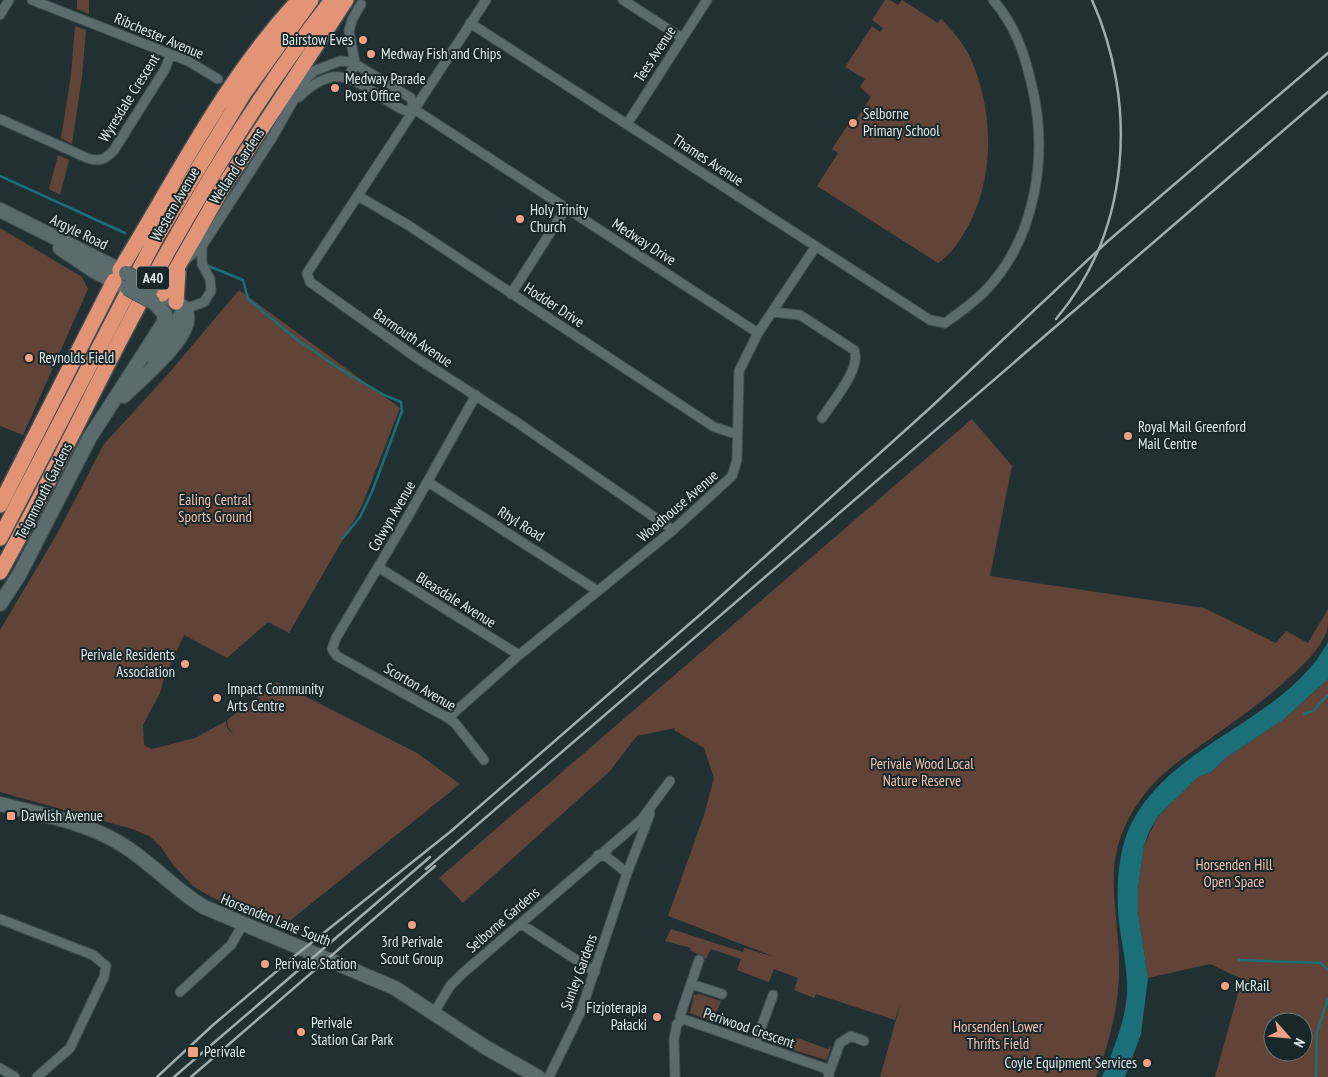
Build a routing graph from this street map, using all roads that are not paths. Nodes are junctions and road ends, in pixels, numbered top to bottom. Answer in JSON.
{"nodes":[{"id":1,"x":9,"y":0,"type":"edge"},
{"id":2,"x":32,"y":0,"type":"edge"},
{"id":3,"x":299,"y":0,"type":"edge"},
{"id":4,"x":310,"y":0,"type":"edge"},
{"id":5,"x":332,"y":0,"type":"edge"},
{"id":6,"x":346,"y":0,"type":"edge"},
{"id":7,"x":486,"y":0,"type":"edge"},
{"id":8,"x":624,"y":0,"type":"edge"},
{"id":9,"x":707,"y":0,"type":"edge"},
{"id":10,"x":993,"y":0,"type":"edge"},
{"id":11,"x":361,"y":4,"type":"dead end"},
{"id":12,"x":0,"y":15,"type":"edge"},
{"id":13,"x":470,"y":23,"type":"junction"},
{"id":14,"x":682,"y":38,"type":"junction"},
{"id":15,"x":171,"y":54,"type":"junction"},
{"id":16,"x":355,"y":63,"type":"junction"},
{"id":17,"x":348,"y":78,"type":"junction"},
{"id":18,"x":218,"y":79,"type":"dead end"},
{"id":19,"x":294,"y":102,"type":"junction"},
{"id":20,"x":414,"y":109,"type":"junction"},
{"id":21,"x":0,"y":119,"type":"edge"},
{"id":22,"x":627,"y":124,"type":"junction"},
{"id":23,"x":358,"y":196,"type":"junction"},
{"id":24,"x":566,"y":208,"type":"junction"},
{"id":25,"x":0,"y":210,"type":"edge"},
{"id":26,"x":202,"y":246,"type":"junction"},
{"id":27,"x":816,"y":246,"type":"junction"},
{"id":28,"x":178,"y":268,"type":"junction"},
{"id":29,"x":120,"y":277,"type":"junction"},
{"id":30,"x":511,"y":294,"type":"junction"},
{"id":31,"x":158,"y":298,"type":"junction"},
{"id":32,"x":180,"y":305,"type":"junction"},
{"id":33,"x":772,"y":312,"type":"junction"},
{"id":34,"x":758,"y":333,"type":"junction"},
{"id":35,"x":122,"y":388,"type":"junction"},
{"id":36,"x":476,"y":396,"type":"junction"},
{"id":37,"x":102,"y":418,"type":"junction"},
{"id":38,"x":822,"y":418,"type":"dead end"},
{"id":39,"x":736,"y":434,"type":"junction"},
{"id":40,"x":428,"y":482,"type":"junction"},
{"id":41,"x":0,"y":505,"type":"edge"},
{"id":42,"x":673,"y":530,"type":"junction"},
{"id":43,"x":0,"y":538,"type":"edge"},
{"id":44,"x":378,"y":567,"type":"junction"},
{"id":45,"x":0,"y":572,"type":"edge"},
{"id":46,"x":598,"y":592,"type":"junction"},
{"id":47,"x":0,"y":604,"type":"edge"},
{"id":48,"x":332,"y":649,"type":"joint"},
{"id":49,"x":518,"y":655,"type":"junction"},
{"id":50,"x":448,"y":718,"type":"junction"},
{"id":51,"x":484,"y":760,"type":"dead end"},
{"id":52,"x":670,"y":781,"type":"joint"},
{"id":53,"x":0,"y":804,"type":"edge"},
{"id":54,"x":598,"y":856,"type":"junction"},
{"id":55,"x":627,"y":873,"type":"junction"},
{"id":56,"x":0,"y":919,"type":"edge"},
{"id":57,"x":243,"y":924,"type":"junction"},
{"id":58,"x":521,"y":924,"type":"junction"},
{"id":59,"x":699,"y":960,"type":"dead end"},
{"id":60,"x":595,"y":972,"type":"junction"},
{"id":61,"x":691,"y":984,"type":"junction"},
{"id":62,"x":180,"y":992,"type":"dead end"},
{"id":63,"x":722,"y":994,"type":"dead end"},
{"id":64,"x":773,"y":994,"type":"dead end"},
{"id":65,"x":434,"y":1013,"type":"junction"},
{"id":66,"x":681,"y":1020,"type":"junction"},
{"id":67,"x":864,"y":1040,"type":"dead end"},
{"id":68,"x":755,"y":1044,"type":"junction"},
{"id":69,"x":0,"y":1068,"type":"edge"},
{"id":70,"x":829,"y":1075,"type":"edge"},
{"id":71,"x":15,"y":1077,"type":"edge"},
{"id":72,"x":37,"y":1077,"type":"edge"},
{"id":73,"x":538,"y":1077,"type":"edge"},
{"id":74,"x":549,"y":1077,"type":"edge"},
{"id":75,"x":675,"y":1077,"type":"edge"}],
"edges":[{"from":1,"to":12,"type":"street"},
{"from":2,"to":15,"type":"street","name":"Ribchester Avenue"},
{"from":3,"to":29,"type":"highway","number":"A40"},
{"from":4,"to":43,"type":"highway","name":"Western Avenue","number":"A40"},
{"from":5,"to":45,"type":"highway","name":"Western Avenue","number":"A40"},
{"from":6,"to":28,"type":"highway","number":"A40"},
{"from":7,"to":13,"type":"street","name":"Barmouth Avenue"},
{"from":8,"to":14,"type":"street"},
{"from":9,"to":14,"type":"street","name":"Tees Avenue"},
{"from":10,"to":27,"type":"street","name":"Thames Avenue"},
{"from":11,"to":16,"type":"street"},
{"from":13,"to":20,"type":"street","name":"Barmouth Avenue"},
{"from":13,"to":22,"type":"street","name":"Thames Avenue"},
{"from":14,"to":22,"type":"street","name":"Tees Avenue"},
{"from":15,"to":18,"type":"street","name":"Ribchester Avenue"},
{"from":15,"to":21,"type":"street","name":"Wyresdale Crescent"},
{"from":16,"to":17,"type":"street"},
{"from":16,"to":19,"type":"street"},
{"from":16,"to":20,"type":"street"},
{"from":17,"to":19,"type":"street"},
{"from":17,"to":20,"type":"street"},
{"from":19,"to":26,"type":"street","name":"Welland Gardens"},
{"from":20,"to":23,"type":"street","name":"Barmouth Avenue"},
{"from":20,"to":24,"type":"street","name":"Medway Drive"},
{"from":22,"to":27,"type":"street","name":"Thames Avenue"},
{"from":23,"to":30,"type":"street","name":"Hodder Drive"},
{"from":23,"to":36,"type":"street","name":"Barmouth Avenue"},
{"from":24,"to":30,"type":"street"},
{"from":24,"to":34,"type":"street","name":"Medway Drive"},
{"from":25,"to":29,"type":"main road","name":"Argyle Road"},
{"from":26,"to":28,"type":"street","name":"Welland Gardens"},
{"from":26,"to":32,"type":"street"},
{"from":27,"to":33,"type":"street","name":"Woodhouse Avenue"},
{"from":28,"to":31,"type":"highway","number":"A40"},
{"from":28,"to":32,"type":"highway","number":"A40"},
{"from":29,"to":31,"type":"main road","name":"Argyle Road","bridge":true},
{"from":29,"to":41,"type":"highway","number":"A40"},
{"from":30,"to":39,"type":"street","name":"Hodder Drive"},
{"from":31,"to":32,"type":"main road","name":"Argyle Road"},
{"from":31,"to":35,"type":"main road"},
{"from":32,"to":35,"type":"main road"},
{"from":32,"to":37,"type":"main road"},
{"from":33,"to":34,"type":"street","name":"Woodhouse Avenue"},
{"from":33,"to":38,"type":"street"},
{"from":34,"to":39,"type":"street","name":"Woodhouse Avenue"},
{"from":35,"to":37,"type":"main road"},
{"from":36,"to":40,"type":"street","name":"Colwyn Avenue"},
{"from":36,"to":42,"type":"street","name":"Barmouth Avenue"},
{"from":37,"to":47,"type":"main road","name":"Teignmouth Gardens"},
{"from":39,"to":42,"type":"street","name":"Woodhouse Avenue"},
{"from":40,"to":44,"type":"street","name":"Colwyn Avenue"},
{"from":40,"to":46,"type":"street","name":"Rhyl Road"},
{"from":42,"to":46,"type":"street","name":"Woodhouse Avenue"},
{"from":44,"to":48,"type":"street","name":"Colwyn Avenue"},
{"from":44,"to":49,"type":"street","name":"Bleasdale Avenue"},
{"from":46,"to":49,"type":"street","name":"Woodhouse Avenue"},
{"from":48,"to":50,"type":"street","name":"Scorton Avenue"},
{"from":49,"to":50,"type":"street","name":"Woodhouse Avenue"},
{"from":50,"to":51,"type":"street","name":"Scorton Avenue"},
{"from":52,"to":54,"type":"street","name":"Selborne Gardens"},
{"from":52,"to":55,"type":"street","name":"Sunley Gardens"},
{"from":53,"to":57,"type":"main road","name":"Horsenden Lane South"},
{"from":54,"to":55,"type":"street"},
{"from":54,"to":58,"type":"street","name":"Selborne Gardens"},
{"from":55,"to":60,"type":"street","name":"Sunley Gardens"},
{"from":56,"to":72,"type":"street"},
{"from":57,"to":62,"type":"street"},
{"from":57,"to":65,"type":"main road","name":"Horsenden Lane South"},
{"from":58,"to":60,"type":"street"},
{"from":58,"to":65,"type":"street","name":"Selborne Gardens"},
{"from":59,"to":61,"type":"street"},
{"from":60,"to":74,"type":"street","name":"Sunley Gardens"},
{"from":61,"to":63,"type":"street"},
{"from":61,"to":66,"type":"street"},
{"from":64,"to":68,"type":"street"},
{"from":65,"to":73,"type":"main road","name":"Horsenden Lane South"},
{"from":66,"to":68,"type":"street","name":"Periwood Crescent"},
{"from":66,"to":75,"type":"street","name":"Periwood Crescent"},
{"from":67,"to":70,"type":"street"},
{"from":68,"to":70,"type":"street","name":"Periwood Crescent"},
{"from":69,"to":71,"type":"street"}]}
